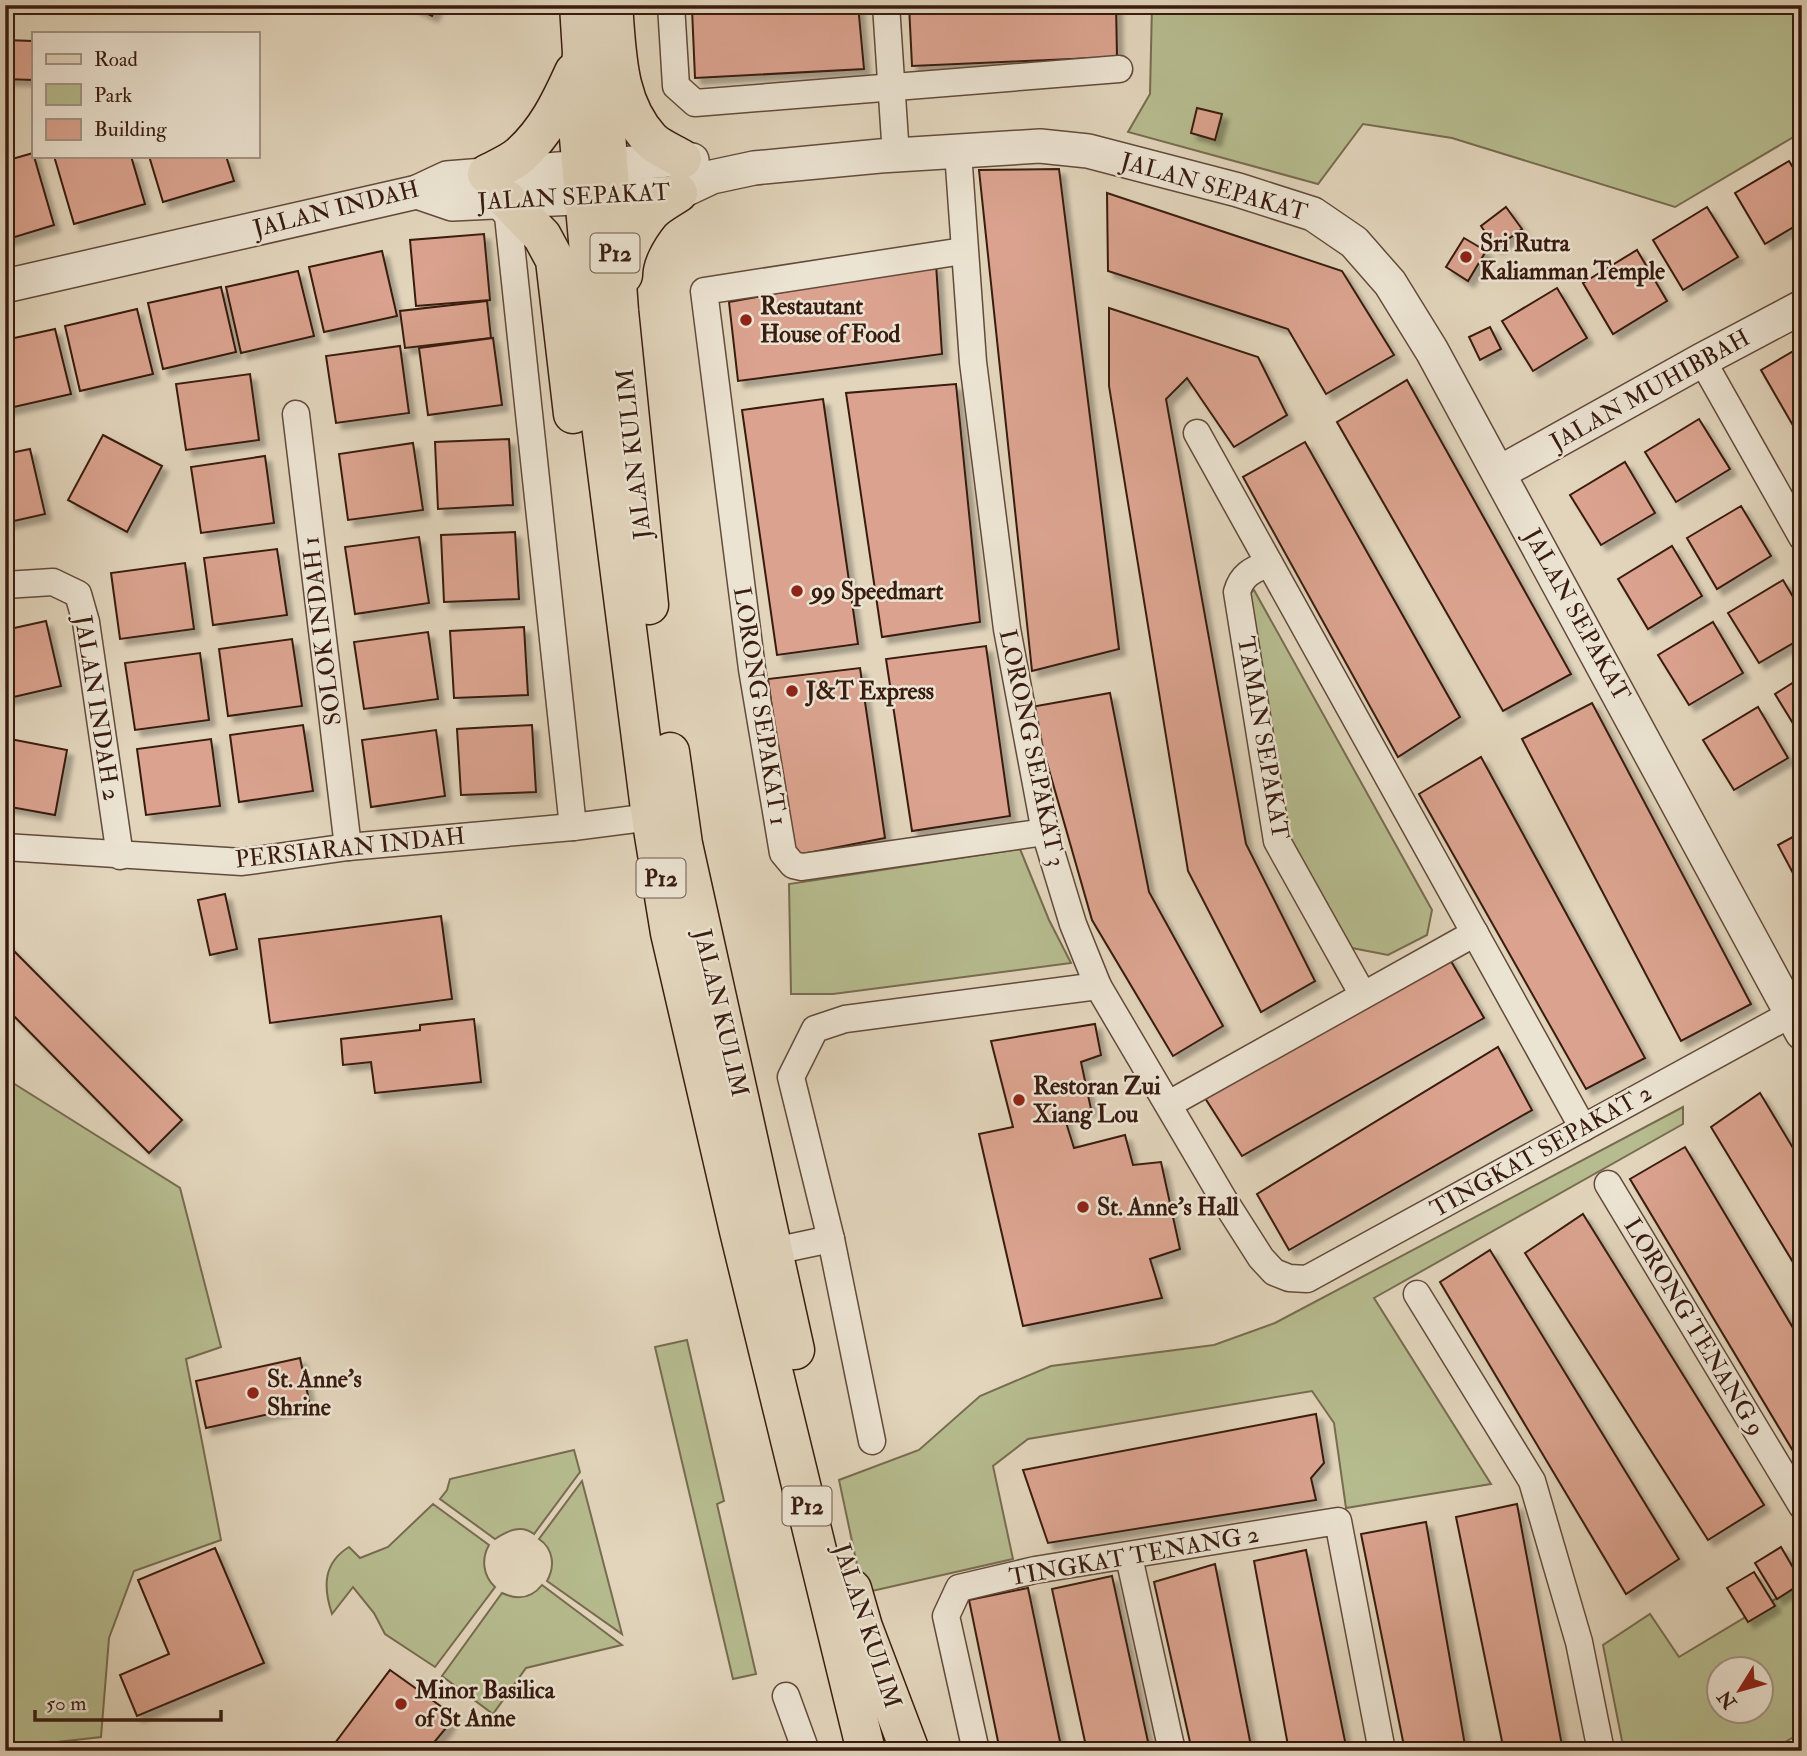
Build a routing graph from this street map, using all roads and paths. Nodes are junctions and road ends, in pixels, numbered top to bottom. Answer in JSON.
{"nodes":[{"id":1,"x":579,"y":5,"type":"edge"},
{"id":2,"x":613,"y":5,"type":"edge"},
{"id":3,"x":671,"y":5,"type":"edge"},
{"id":4,"x":886,"y":5,"type":"edge"},
{"id":5,"x":582,"y":53,"type":"junction"},
{"id":6,"x":1119,"y":69,"type":"dead end"},
{"id":7,"x":892,"y":87,"type":"junction"},
{"id":8,"x":958,"y":152,"type":"junction"},
{"id":9,"x":896,"y":156,"type":"junction"},
{"id":10,"x":680,"y":176,"type":"junction"},
{"id":11,"x":596,"y":181,"type":"junction"},
{"id":12,"x":496,"y":192,"type":"junction"},
{"id":13,"x":963,"y":251,"type":"junction"},
{"id":14,"x":5,"y":286,"type":"edge"},
{"id":15,"x":1802,"y":307,"type":"edge"},
{"id":16,"x":619,"y":312,"type":"junction"},
{"id":17,"x":1702,"y":360,"type":"junction"},
{"id":18,"x":296,"y":414,"type":"dead end"},
{"id":19,"x":1197,"y":433,"type":"dead end"},
{"id":20,"x":1499,"y":474,"type":"junction"},
{"id":21,"x":608,"y":489,"type":"junction"},
{"id":22,"x":1802,"y":537,"type":"edge"},
{"id":23,"x":1269,"y":563,"type":"junction"},
{"id":24,"x":5,"y":585,"type":"edge"},
{"id":25,"x":652,"y":817,"type":"junction"},
{"id":26,"x":573,"y":827,"type":"junction"},
{"id":27,"x":1045,"y":832,"type":"junction"},
{"id":28,"x":5,"y":847,"type":"edge"},
{"id":29,"x":348,"y":847,"type":"junction"},
{"id":30,"x":120,"y":856,"type":"junction"},
{"id":31,"x":1475,"y":933,"type":"junction"},
{"id":32,"x":1098,"y":986,"type":"junction"},
{"id":33,"x":1363,"y":995,"type":"junction"},
{"id":34,"x":1796,"y":1024,"type":"edge"},
{"id":35,"x":1169,"y":1104,"type":"junction"},
{"id":36,"x":1583,"y":1128,"type":"junction"},
{"id":37,"x":1608,"y":1184,"type":"dead end"},
{"id":38,"x":831,"y":1239,"type":"junction"},
{"id":39,"x":774,"y":1251,"type":"junction"},
{"id":40,"x":1289,"y":1278,"type":"joint"},
{"id":41,"x":1417,"y":1294,"type":"dead end"},
{"id":42,"x":872,"y":1441,"type":"dead end"},
{"id":43,"x":1802,"y":1506,"type":"edge"},
{"id":44,"x":1129,"y":1557,"type":"junction"},
{"id":45,"x":786,"y":1696,"type":"dead end"},
{"id":46,"x":806,"y":1751,"type":"edge"},
{"id":47,"x":866,"y":1751,"type":"edge"},
{"id":48,"x":910,"y":1751,"type":"edge"},
{"id":49,"x":976,"y":1751,"type":"edge"},
{"id":50,"x":1172,"y":1751,"type":"edge"},
{"id":51,"x":1382,"y":1751,"type":"edge"},
{"id":52,"x":1601,"y":1751,"type":"edge"}],
"edges":[{"from":1,"to":5,"type":"main road","name":"JALAN KULIM","number":"P12"},
{"from":2,"to":10,"type":"main road"},
{"from":3,"to":7,"type":"street"},
{"from":4,"to":7,"type":"street"},
{"from":5,"to":11,"type":"main road","name":"JALAN KULIM","number":"P12"},
{"from":5,"to":12,"type":"main road"},
{"from":6,"to":7,"type":"street"},
{"from":7,"to":9,"type":"street"},
{"from":8,"to":9,"type":"street","name":"JALAN SEPAKAT"},
{"from":8,"to":13,"type":"street","name":"LORONG SEPAKAT 3"},
{"from":8,"to":20,"type":"street","name":"JALAN SEPAKAT"},
{"from":9,"to":10,"type":"street","name":"JALAN SEPAKAT"},
{"from":10,"to":11,"type":"street","name":"JALAN SEPAKAT"},
{"from":10,"to":16,"type":"main road"},
{"from":11,"to":12,"type":"street","name":"JALAN INDAH"},
{"from":11,"to":16,"type":"main road","name":"JALAN KULIM","number":"P12"},
{"from":11,"to":21,"type":"main road","name":"JALAN KULIM","number":"P12"},
{"from":12,"to":14,"type":"street","name":"JALAN INDAH"},
{"from":12,"to":21,"type":"main road"},
{"from":12,"to":26,"type":"street"},
{"from":13,"to":27,"type":"street","name":"LORONG SEPAKAT 3"},
{"from":13,"to":27,"type":"street","name":"LORONG SEPAKAT 1"},
{"from":15,"to":17,"type":"street","name":"JALAN MUHIBBAH"},
{"from":16,"to":39,"type":"main road","name":"JALAN KULIM","number":"P12"},
{"from":17,"to":20,"type":"street","name":"JALAN MUHIBBAH"},
{"from":17,"to":22,"type":"street"},
{"from":18,"to":29,"type":"street","name":"SOLOK INDAH 1"},
{"from":19,"to":23,"type":"street"},
{"from":20,"to":34,"type":"street","name":"JALAN SEPAKAT"},
{"from":21,"to":25,"type":"main road","name":"JALAN KULIM","number":"P12"},
{"from":23,"to":31,"type":"street"},
{"from":23,"to":33,"type":"street","name":"TAMAN SEPAKAT"},
{"from":24,"to":30,"type":"street","name":"JALAN INDAH 2"},
{"from":25,"to":26,"type":"street","name":"PERSIARAN INDAH"},
{"from":25,"to":47,"type":"main road","name":"JALAN KULIM","number":"P12"},
{"from":26,"to":29,"type":"street","name":"PERSIARAN INDAH"},
{"from":27,"to":32,"type":"street","name":"LORONG SEPAKAT 3"},
{"from":28,"to":30,"type":"street","name":"PERSIARAN INDAH"},
{"from":29,"to":30,"type":"street","name":"PERSIARAN INDAH"},
{"from":31,"to":33,"type":"street"},
{"from":31,"to":36,"type":"street"},
{"from":32,"to":35,"type":"street","name":"LORONG SEPAKAT 3"},
{"from":32,"to":38,"type":"street"},
{"from":33,"to":35,"type":"street"},
{"from":34,"to":36,"type":"street","name":"TINGKAT SEPAKAT 2"},
{"from":35,"to":40,"type":"street","name":"LORONG SEPAKAT 3"},
{"from":36,"to":40,"type":"street","name":"TINGKAT SEPAKAT 2"},
{"from":37,"to":43,"type":"street","name":"LORONG TENANG 9"},
{"from":38,"to":39,"type":"street"},
{"from":38,"to":42,"type":"street"},
{"from":39,"to":48,"type":"main road","name":"JALAN KULIM"},
{"from":41,"to":52,"type":"street"},
{"from":44,"to":49,"type":"street","name":"TINGKAT TENANG 2"},
{"from":44,"to":50,"type":"street"},
{"from":44,"to":51,"type":"street","name":"TINGKAT TENANG 2"},
{"from":45,"to":46,"type":"street"}]}
